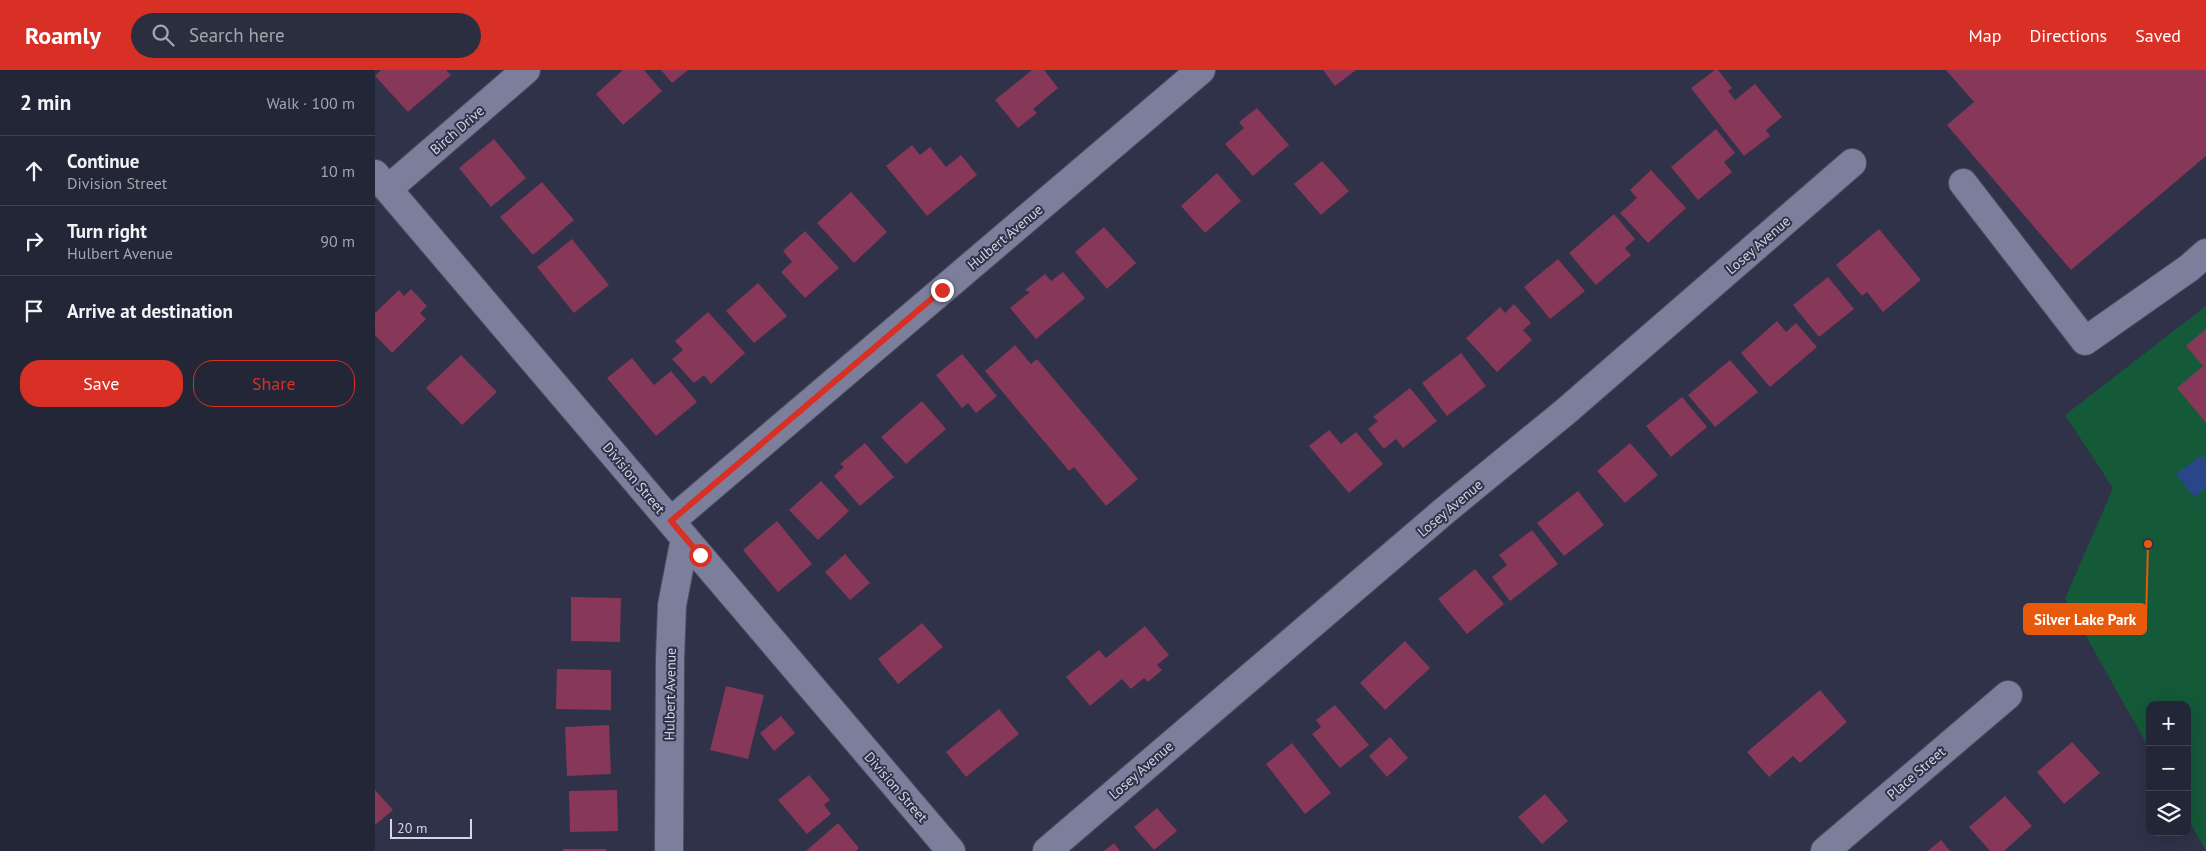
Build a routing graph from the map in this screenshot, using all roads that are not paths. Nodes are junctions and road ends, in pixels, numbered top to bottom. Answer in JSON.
{"nodes":[{"id":1,"x":526,"y":70,"type":"edge"},
{"id":2,"x":1201,"y":70,"type":"edge"},
{"id":3,"x":1852,"y":163,"type":"dead end"},
{"id":4,"x":381,"y":181,"type":"edge"},
{"id":5,"x":1963,"y":183,"type":"dead end"},
{"id":6,"x":2206,"y":252,"type":"edge"},
{"id":7,"x":678,"y":530,"type":"junction"},
{"id":8,"x":2008,"y":695,"type":"dead end"},
{"id":9,"x":669,"y":851,"type":"edge"},
{"id":10,"x":951,"y":851,"type":"edge"},
{"id":11,"x":1047,"y":851,"type":"edge"},
{"id":12,"x":1825,"y":851,"type":"edge"}],
"edges":[{"from":1,"to":4,"type":"street","name":"Birch Drive"},
{"from":2,"to":7,"type":"street","name":"Hulbert Avenue"},
{"from":3,"to":11,"type":"street","name":"Losey Avenue"},
{"from":4,"to":7,"type":"street","name":"Division Street"},
{"from":5,"to":6,"type":"street"},
{"from":7,"to":9,"type":"street","name":"Hulbert Avenue"},
{"from":7,"to":10,"type":"street","name":"Division Street"},
{"from":8,"to":12,"type":"street","name":"Place Street"}]}
